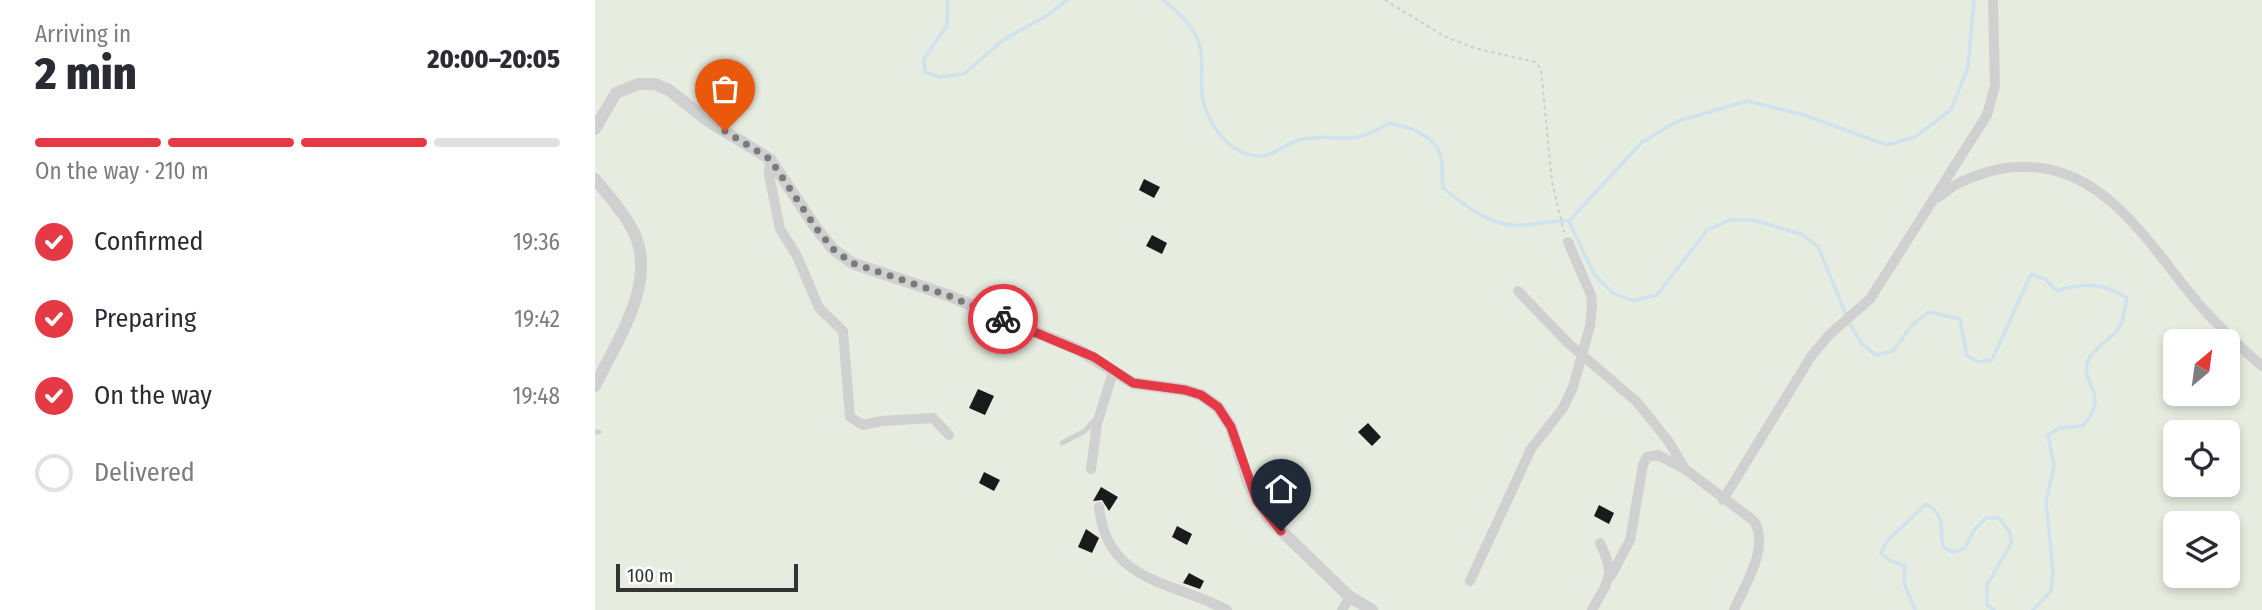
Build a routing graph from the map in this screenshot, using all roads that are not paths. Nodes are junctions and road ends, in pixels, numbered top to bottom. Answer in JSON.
{"nodes":[{"id":1,"x":1993,"y":0,"type":"edge"},
{"id":2,"x":595,"y":129,"type":"edge"},
{"id":3,"x":770,"y":159,"type":"junction"},
{"id":4,"x":595,"y":179,"type":"edge"},
{"id":5,"x":1934,"y":199,"type":"junction"},
{"id":6,"x":1568,"y":242,"type":"road end"},
{"id":7,"x":1518,"y":291,"type":"dead end"},
{"id":8,"x":1582,"y":356,"type":"junction"},
{"id":9,"x":2262,"y":366,"type":"edge"},
{"id":10,"x":1113,"y":372,"type":"junction"},
{"id":11,"x":595,"y":386,"type":"edge"},
{"id":12,"x":1101,"y":412,"type":"junction"},
{"id":13,"x":949,"y":435,"type":"dead end"},
{"id":14,"x":1062,"y":443,"type":"dead end"},
{"id":15,"x":1091,"y":469,"type":"dead end"},
{"id":16,"x":1685,"y":469,"type":"junction"},
{"id":17,"x":1723,"y":500,"type":"junction"},
{"id":18,"x":1099,"y":507,"type":"dead end"},
{"id":19,"x":1599,"y":543,"type":"dead end"},
{"id":20,"x":1611,"y":576,"type":"junction"},
{"id":21,"x":1470,"y":581,"type":"dead end"},
{"id":22,"x":1350,"y":597,"type":"junction"},
{"id":23,"x":1227,"y":610,"type":"edge"},
{"id":24,"x":1342,"y":610,"type":"edge"},
{"id":25,"x":1372,"y":610,"type":"edge"},
{"id":26,"x":1593,"y":610,"type":"edge"},
{"id":27,"x":1734,"y":610,"type":"edge"}],
"edges":[{"from":1,"to":5,"type":"street"},
{"from":2,"to":3,"type":"street"},
{"from":3,"to":10,"type":"street"},
{"from":3,"to":13,"type":"street"},
{"from":4,"to":11,"type":"street"},
{"from":5,"to":9,"type":"street"},
{"from":5,"to":17,"type":"street"},
{"from":6,"to":8,"type":"street"},
{"from":7,"to":8,"type":"street"},
{"from":8,"to":16,"type":"street"},
{"from":8,"to":21,"type":"street"},
{"from":10,"to":12,"type":"street"},
{"from":10,"to":22,"type":"street"},
{"from":12,"to":14,"type":"lane"},
{"from":12,"to":15,"type":"street"},
{"from":16,"to":17,"type":"street"},
{"from":16,"to":20,"type":"street"},
{"from":17,"to":27,"type":"street"},
{"from":18,"to":23,"type":"street"},
{"from":19,"to":20,"type":"street"},
{"from":20,"to":26,"type":"street"},
{"from":22,"to":24,"type":"street"},
{"from":22,"to":25,"type":"street"}]}
